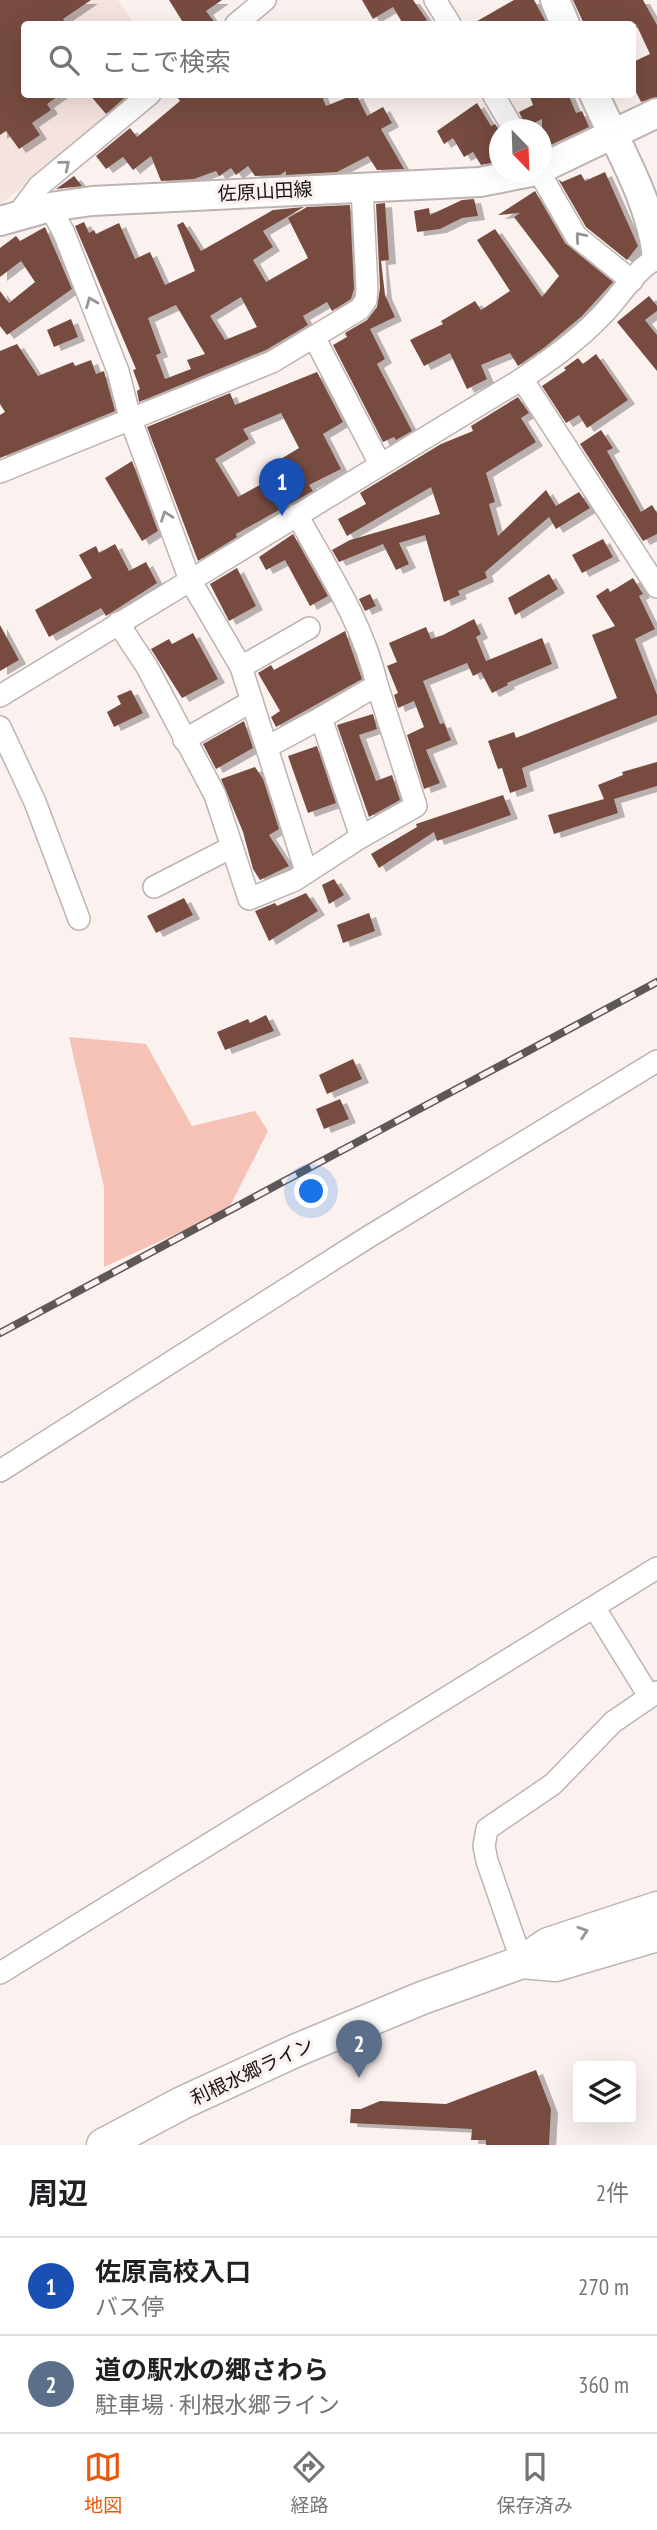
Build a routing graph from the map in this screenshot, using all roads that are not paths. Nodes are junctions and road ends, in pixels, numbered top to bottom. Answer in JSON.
{"nodes":[{"id":1,"x":265,"y":0,"type":"edge"},
{"id":2,"x":435,"y":0,"type":"edge"},
{"id":3,"x":555,"y":0,"type":"edge"},
{"id":4,"x":240,"y":21,"type":"edge"},
{"id":5,"x":448,"y":21,"type":"edge"},
{"id":6,"x":564,"y":21,"type":"edge"},
{"id":7,"x":145,"y":98,"type":"edge"},
{"id":8,"x":495,"y":98,"type":"edge"},
{"id":9,"x":596,"y":98,"type":"edge"},
{"id":10,"x":657,"y":113,"type":"edge"},
{"id":11,"x":508,"y":119,"type":"edge"},
{"id":12,"x":614,"y":135,"type":"junction"},
{"id":13,"x":552,"y":164,"type":"edge"},
{"id":14,"x":489,"y":180,"type":"edge"},
{"id":15,"x":547,"y":182,"type":"edge"},
{"id":16,"x":362,"y":187,"type":"junction"},
{"id":17,"x":50,"y":207,"type":"junction"},
{"id":18,"x":9,"y":218,"type":"edge"},
{"id":19,"x":657,"y":258,"type":"edge"},
{"id":20,"x":632,"y":281,"type":"junction"},
{"id":21,"x":314,"y":337,"type":"junction"},
{"id":22,"x":522,"y":379,"type":"junction"},
{"id":23,"x":130,"y":418,"type":"junction"},
{"id":24,"x":380,"y":464,"type":"junction"},
{"id":25,"x":0,"y":472,"type":"edge"},
{"id":26,"x":297,"y":515,"type":"junction"},
{"id":27,"x":190,"y":580,"type":"junction"},
{"id":28,"x":657,"y":587,"type":"edge"},
{"id":29,"x":118,"y":624,"type":"junction"},
{"id":30,"x":309,"y":628,"type":"dead end"},
{"id":31,"x":241,"y":667,"type":"junction"},
{"id":32,"x":377,"y":685,"type":"junction"},
{"id":33,"x":0,"y":696,"type":"edge"},
{"id":34,"x":252,"y":701,"type":"junction"},
{"id":35,"x":321,"y":718,"type":"junction"},
{"id":36,"x":0,"y":727,"type":"edge"},
{"id":37,"x":184,"y":740,"type":"junction"},
{"id":38,"x":267,"y":747,"type":"junction"},
{"id":39,"x":361,"y":837,"type":"junction"},
{"id":40,"x":232,"y":848,"type":"junction"},
{"id":41,"x":306,"y":871,"type":"junction"},
{"id":42,"x":154,"y":887,"type":"dead end"},
{"id":43,"x":79,"y":919,"type":"dead end"},
{"id":44,"x":657,"y":1061,"type":"edge"},
{"id":45,"x":0,"y":1471,"type":"edge"},
{"id":46,"x":657,"y":1568,"type":"edge"},
{"id":47,"x":594,"y":1607,"type":"junction"},
{"id":48,"x":653,"y":1694,"type":"edge"},
{"id":49,"x":657,"y":1909,"type":"edge"},
{"id":50,"x":657,"y":1935,"type":"edge"},
{"id":51,"x":522,"y":1962,"type":"junction"},
{"id":52,"x":0,"y":1973,"type":"edge"},
{"id":53,"x":103,"y":2145,"type":"edge"}],
"edges":[{"from":1,"to":4,"type":"street"},
{"from":2,"to":5,"type":"street"},
{"from":3,"to":6,"type":"main road"},
{"from":18,"to":7,"type":"street","one_way":true},
{"from":8,"to":11,"type":"street"},
{"from":9,"to":12,"type":"main road"},
{"from":10,"to":12,"type":"main road"},
{"from":12,"to":13,"type":"main road"},
{"from":12,"to":19,"type":"main road"},
{"from":14,"to":16,"type":"main road","name":"佐原山田線"},
{"from":20,"to":15,"type":"street","one_way":true},
{"from":16,"to":17,"type":"main road","name":"佐原山田線"},
{"from":16,"to":21,"type":"street"},
{"from":17,"to":18,"type":"main road","name":"佐原山田線"},
{"from":23,"to":17,"type":"street","one_way":true},
{"from":19,"to":20,"type":"street"},
{"from":20,"to":22,"type":"street"},
{"from":21,"to":23,"type":"street"},
{"from":21,"to":24,"type":"street"},
{"from":22,"to":24,"type":"street"},
{"from":22,"to":28,"type":"street"},
{"from":23,"to":25,"type":"street"},
{"from":27,"to":23,"type":"street","one_way":true},
{"from":24,"to":26,"type":"street"},
{"from":26,"to":27,"type":"street"},
{"from":26,"to":32,"type":"street"},
{"from":27,"to":29,"type":"street"},
{"from":27,"to":31,"type":"street"},
{"from":29,"to":33,"type":"street"},
{"from":29,"to":37,"type":"street"},
{"from":30,"to":31,"type":"street"},
{"from":31,"to":34,"type":"street"},
{"from":32,"to":35,"type":"street"},
{"from":32,"to":39,"type":"street"},
{"from":34,"to":37,"type":"street"},
{"from":34,"to":38,"type":"street"},
{"from":35,"to":38,"type":"street"},
{"from":35,"to":39,"type":"street"},
{"from":36,"to":43,"type":"street"},
{"from":37,"to":40,"type":"street"},
{"from":38,"to":41,"type":"street"},
{"from":39,"to":41,"type":"street"},
{"from":40,"to":41,"type":"street"},
{"from":40,"to":42,"type":"street"},
{"from":44,"to":45,"type":"street"},
{"from":46,"to":47,"type":"street"},
{"from":47,"to":48,"type":"street"},
{"from":47,"to":52,"type":"street"},
{"from":48,"to":51,"type":"street"},
{"from":51,"to":49,"type":"highway","name":"利根水郷ライン","one_way":true},
{"from":50,"to":51,"type":"highway","name":"利根水郷ライン"},
{"from":51,"to":53,"type":"highway","name":"利根水郷ライン"}]}
